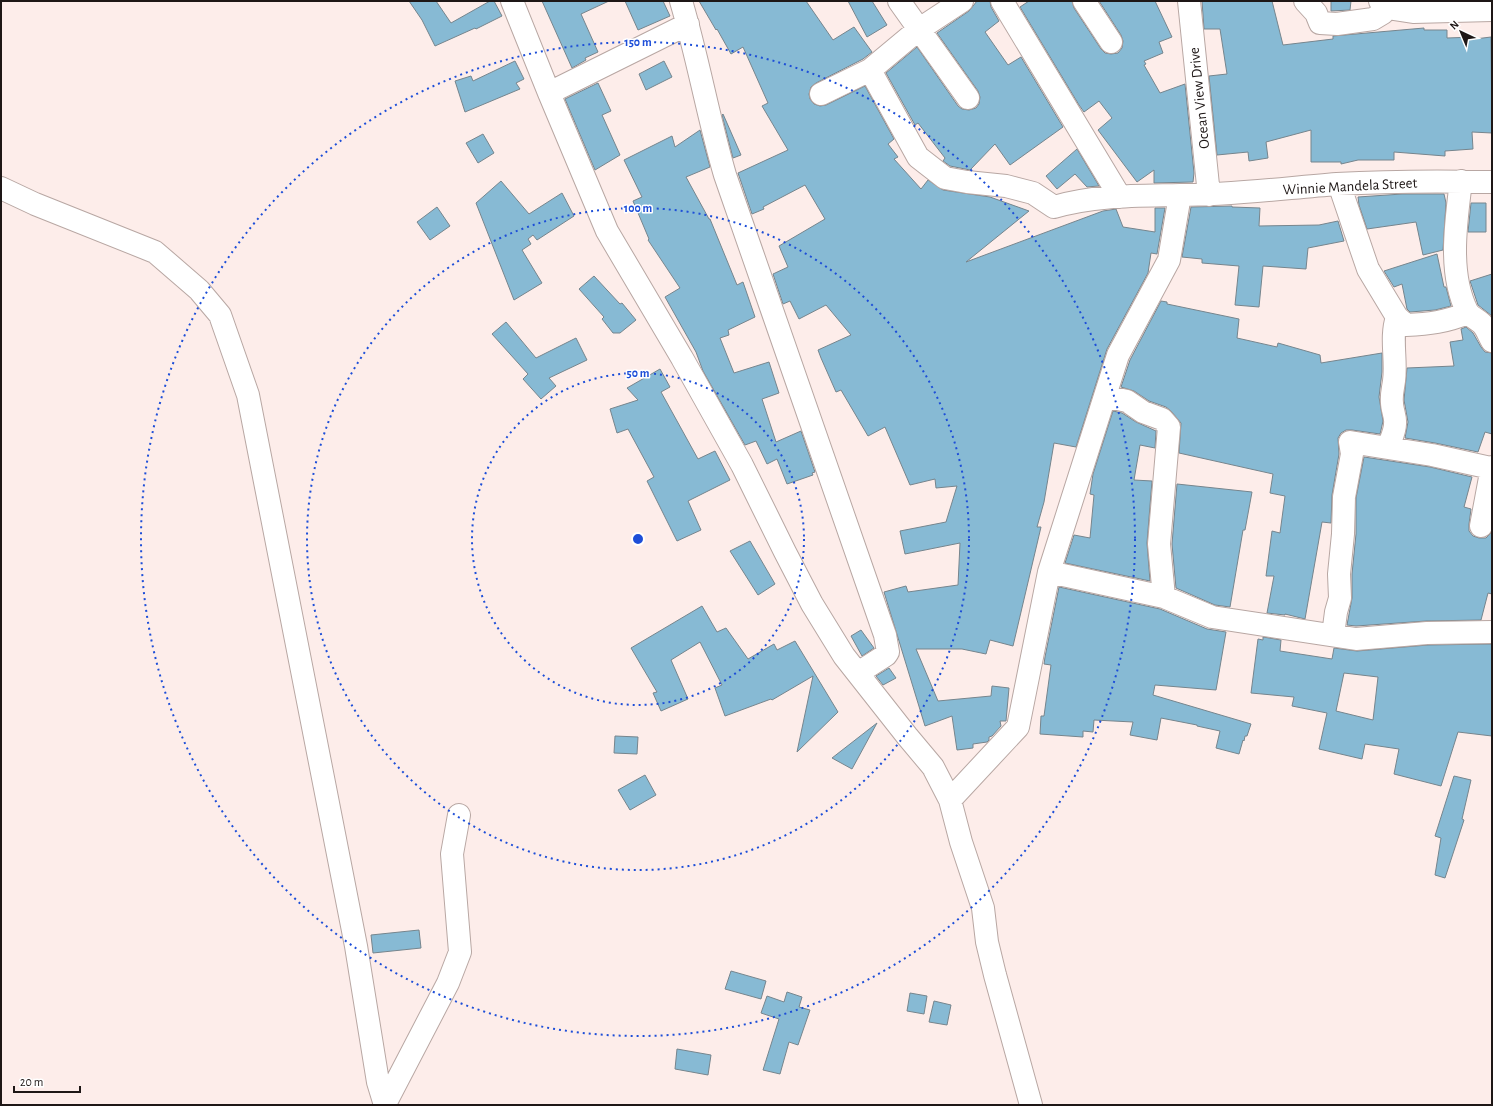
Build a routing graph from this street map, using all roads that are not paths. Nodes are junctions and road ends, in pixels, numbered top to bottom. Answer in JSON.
{"nodes":[{"id":1,"x":512,"y":1,"type":"edge"},
{"id":2,"x":682,"y":1,"type":"edge"},
{"id":3,"x":899,"y":1,"type":"edge"},
{"id":4,"x":962,"y":1,"type":"edge"},
{"id":5,"x":1002,"y":1,"type":"edge"},
{"id":6,"x":1084,"y":1,"type":"edge"},
{"id":7,"x":1188,"y":1,"type":"edge"},
{"id":8,"x":1305,"y":1,"type":"edge"},
{"id":9,"x":1383,"y":4,"type":"edge"},
{"id":10,"x":1492,"y":10,"type":"edge"},
{"id":11,"x":688,"y":24,"type":"junction"},
{"id":12,"x":918,"y":30,"type":"junction"},
{"id":13,"x":1112,"y":42,"type":"dead end"},
{"id":14,"x":870,"y":70,"type":"junction"},
{"id":15,"x":549,"y":93,"type":"junction"},
{"id":16,"x":821,"y":94,"type":"dead end"},
{"id":17,"x":968,"y":98,"type":"dead end"},
{"id":18,"x":1461,"y":181,"type":"junction"},
{"id":19,"x":1492,"y":182,"type":"edge"},
{"id":20,"x":1339,"y":184,"type":"junction"},
{"id":21,"x":1,"y":188,"type":"edge"},
{"id":22,"x":1180,"y":195,"type":"junction"},
{"id":23,"x":1209,"y":195,"type":"junction"},
{"id":24,"x":1120,"y":197,"type":"junction"},
{"id":25,"x":1468,"y":313,"type":"junction"},
{"id":26,"x":1397,"y":317,"type":"junction"},
{"id":27,"x":1492,"y":342,"type":"edge"},
{"id":28,"x":1106,"y":395,"type":"junction"},
{"id":29,"x":1388,"y":448,"type":"junction"},
{"id":30,"x":1492,"y":467,"type":"edge"},
{"id":31,"x":1481,"y":526,"type":"dead end"},
{"id":32,"x":1049,"y":572,"type":"junction"},
{"id":33,"x":1164,"y":597,"type":"junction"},
{"id":34,"x":1492,"y":632,"type":"edge"},
{"id":35,"x":1333,"y":636,"type":"junction"},
{"id":36,"x":858,"y":673,"type":"junction"},
{"id":37,"x":950,"y":800,"type":"junction"},
{"id":38,"x":459,"y":815,"type":"dead end"},
{"id":39,"x":385,"y":1104,"type":"edge"},
{"id":40,"x":1031,"y":1105,"type":"edge"}],
"edges":[{"from":1,"to":15,"type":"street"},
{"from":2,"to":11,"type":"street"},
{"from":3,"to":12,"type":"street"},
{"from":4,"to":12,"type":"street"},
{"from":5,"to":24,"type":"street"},
{"from":6,"to":13,"type":"street"},
{"from":7,"to":23,"type":"street","name":"Ocean View Drive"},
{"from":8,"to":9,"type":"street"},
{"from":9,"to":10,"type":"street"},
{"from":11,"to":15,"type":"street"},
{"from":11,"to":36,"type":"street"},
{"from":12,"to":14,"type":"street"},
{"from":12,"to":17,"type":"street"},
{"from":14,"to":16,"type":"street"},
{"from":14,"to":24,"type":"street","name":"Winnie Mandela Street"},
{"from":15,"to":36,"type":"street"},
{"from":18,"to":19,"type":"street","name":"Winnie Mandela Street"},
{"from":18,"to":20,"type":"street","name":"Winnie Mandela Street"},
{"from":18,"to":25,"type":"street"},
{"from":20,"to":23,"type":"street","name":"Winnie Mandela Street"},
{"from":20,"to":26,"type":"street"},
{"from":21,"to":39,"type":"street"},
{"from":22,"to":23,"type":"street","name":"Winnie Mandela Street"},
{"from":22,"to":24,"type":"street","name":"Winnie Mandela Street"},
{"from":22,"to":28,"type":"street"},
{"from":25,"to":26,"type":"street"},
{"from":25,"to":27,"type":"street"},
{"from":26,"to":29,"type":"street"},
{"from":28,"to":32,"type":"street"},
{"from":28,"to":33,"type":"street"},
{"from":29,"to":30,"type":"street"},
{"from":29,"to":35,"type":"street"},
{"from":30,"to":31,"type":"street"},
{"from":32,"to":33,"type":"street"},
{"from":32,"to":37,"type":"street"},
{"from":33,"to":35,"type":"street"},
{"from":34,"to":35,"type":"street"},
{"from":36,"to":37,"type":"street"},
{"from":37,"to":40,"type":"street"},
{"from":38,"to":39,"type":"street"}]}
